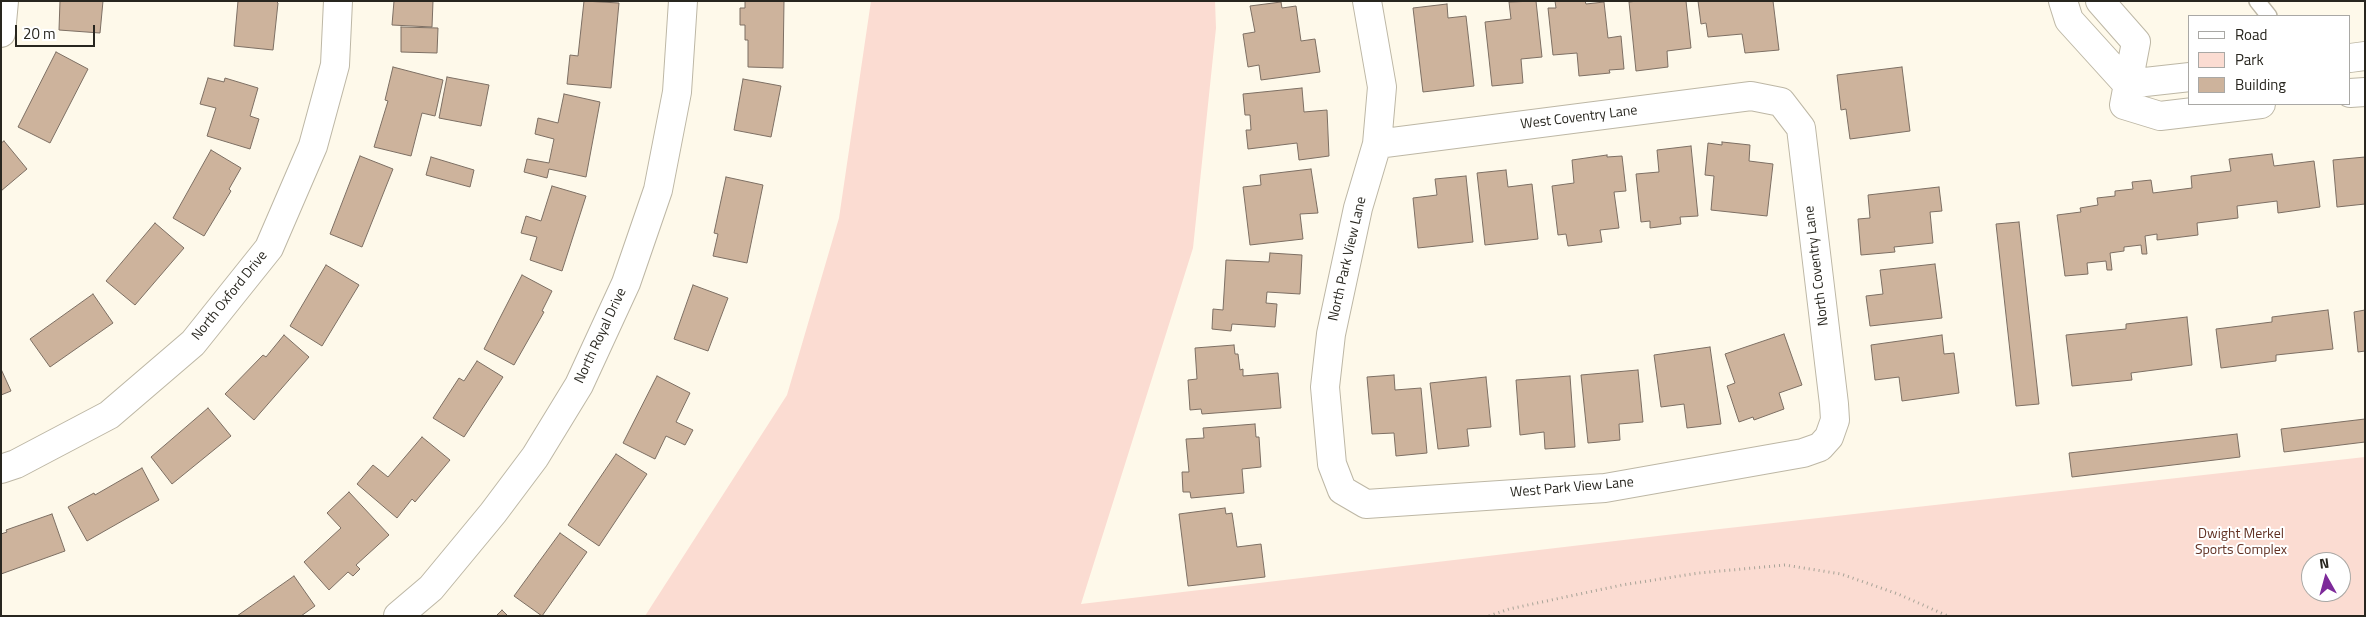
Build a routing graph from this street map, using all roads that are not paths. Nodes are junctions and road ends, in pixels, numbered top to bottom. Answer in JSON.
{"nodes":[{"id":1,"x":4,"y":1,"type":"edge"},
{"id":2,"x":338,"y":1,"type":"edge"},
{"id":3,"x":683,"y":1,"type":"edge"},
{"id":4,"x":1367,"y":1,"type":"edge"},
{"id":5,"x":2064,"y":1,"type":"edge"},
{"id":6,"x":2100,"y":1,"type":"edge"},
{"id":7,"x":2257,"y":1,"type":"edge"},
{"id":8,"x":2268,"y":15,"type":"edge"},
{"id":9,"x":1,"y":33,"type":"edge"},
{"id":10,"x":2365,"y":56,"type":"edge"},
{"id":11,"x":2351,"y":58,"type":"edge"},
{"id":12,"x":2188,"y":78,"type":"edge"},
{"id":13,"x":2365,"y":92,"type":"edge"},
{"id":14,"x":2351,"y":93,"type":"edge"},
{"id":15,"x":2126,"y":94,"type":"junction"},
{"id":16,"x":1781,"y":102,"type":"joint"},
{"id":17,"x":2254,"y":105,"type":"edge"},
{"id":18,"x":1377,"y":144,"type":"junction"},
{"id":19,"x":1829,"y":437,"type":"joint"},
{"id":20,"x":1,"y":469,"type":"edge"},
{"id":21,"x":1366,"y":504,"type":"joint"},
{"id":22,"x":398,"y":616,"type":"edge"}],
"edges":[{"from":1,"to":9,"type":"street"},
{"from":2,"to":20,"type":"street","name":"North Oxford Drive"},
{"from":3,"to":22,"type":"street","name":"North Royal Drive"},
{"from":4,"to":18,"type":"street","name":"North Park View Lane"},
{"from":5,"to":15,"type":"street"},
{"from":6,"to":15,"type":"street"},
{"from":7,"to":8,"type":"lane"},
{"from":10,"to":11,"type":"street"},
{"from":12,"to":15,"type":"street"},
{"from":13,"to":14,"type":"street"},
{"from":15,"to":17,"type":"street"},
{"from":16,"to":18,"type":"street","name":"West Coventry Lane"},
{"from":16,"to":19,"type":"street","name":"North Coventry Lane"},
{"from":18,"to":21,"type":"street","name":"North Park View Lane"},
{"from":19,"to":21,"type":"street","name":"West Park View Lane"}]}
